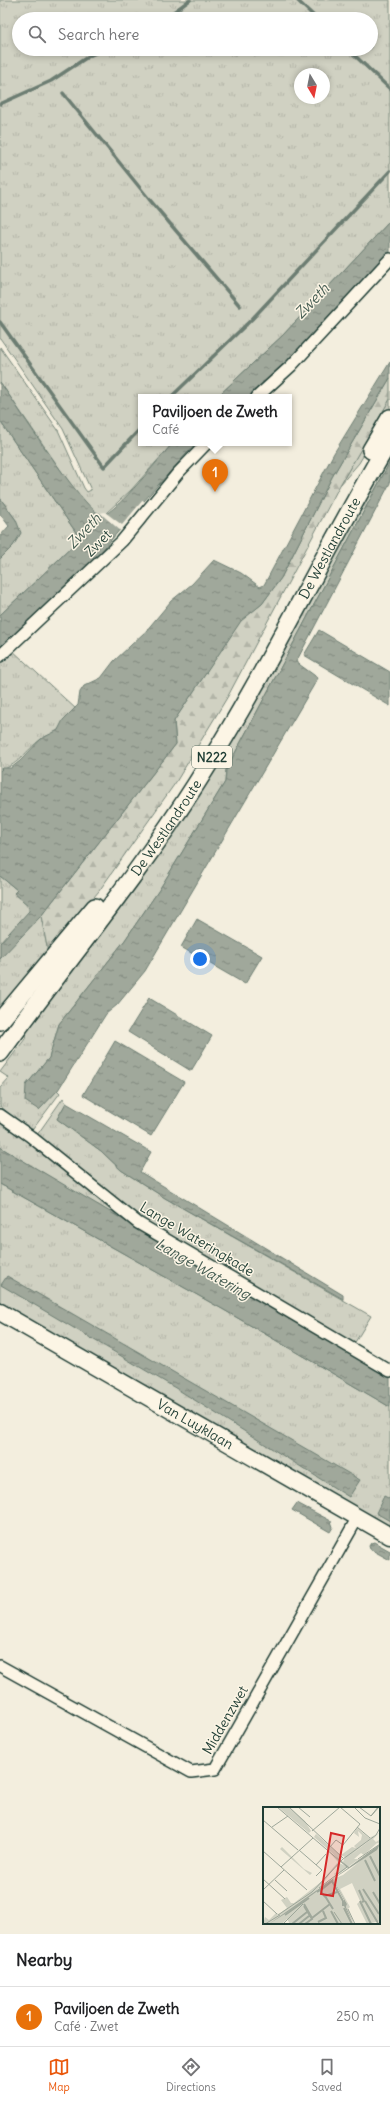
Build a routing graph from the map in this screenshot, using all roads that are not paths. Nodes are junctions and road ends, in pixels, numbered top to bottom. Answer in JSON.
{"nodes":[{"id":1,"x":390,"y":259,"type":"edge"},
{"id":2,"x":260,"y":394,"type":"edge"},
{"id":3,"x":390,"y":418,"type":"edge"},
{"id":4,"x":390,"y":440,"type":"edge"},
{"id":5,"x":204,"y":446,"type":"edge"},
{"id":6,"x":0,"y":656,"type":"edge"},
{"id":7,"x":0,"y":1021,"type":"edge"},
{"id":8,"x":0,"y":1053,"type":"edge"},
{"id":9,"x":0,"y":1114,"type":"edge"},
{"id":10,"x":0,"y":1312,"type":"edge"},
{"id":11,"x":390,"y":1371,"type":"edge"},
{"id":12,"x":358,"y":1517,"type":"junction"},
{"id":13,"x":390,"y":1536,"type":"edge"},
{"id":14,"x":0,"y":1666,"type":"edge"}],
"edges":[{"from":1,"to":2,"type":"street"},
{"from":3,"to":7,"type":"main road","name":"De Westlandroute","number":"N222"},
{"from":4,"to":8,"type":"main road","name":"De Westlandroute","number":"N222"},
{"from":5,"to":6,"type":"street","name":"Zwet"},
{"from":9,"to":11,"type":"street","name":"Lange Wateringkade"},
{"from":10,"to":12,"type":"street","name":"Van Luyklaan"},
{"from":12,"to":13,"type":"street","name":"Van Luyklaan"},
{"from":12,"to":14,"type":"street","name":"Middenzwet"}]}
